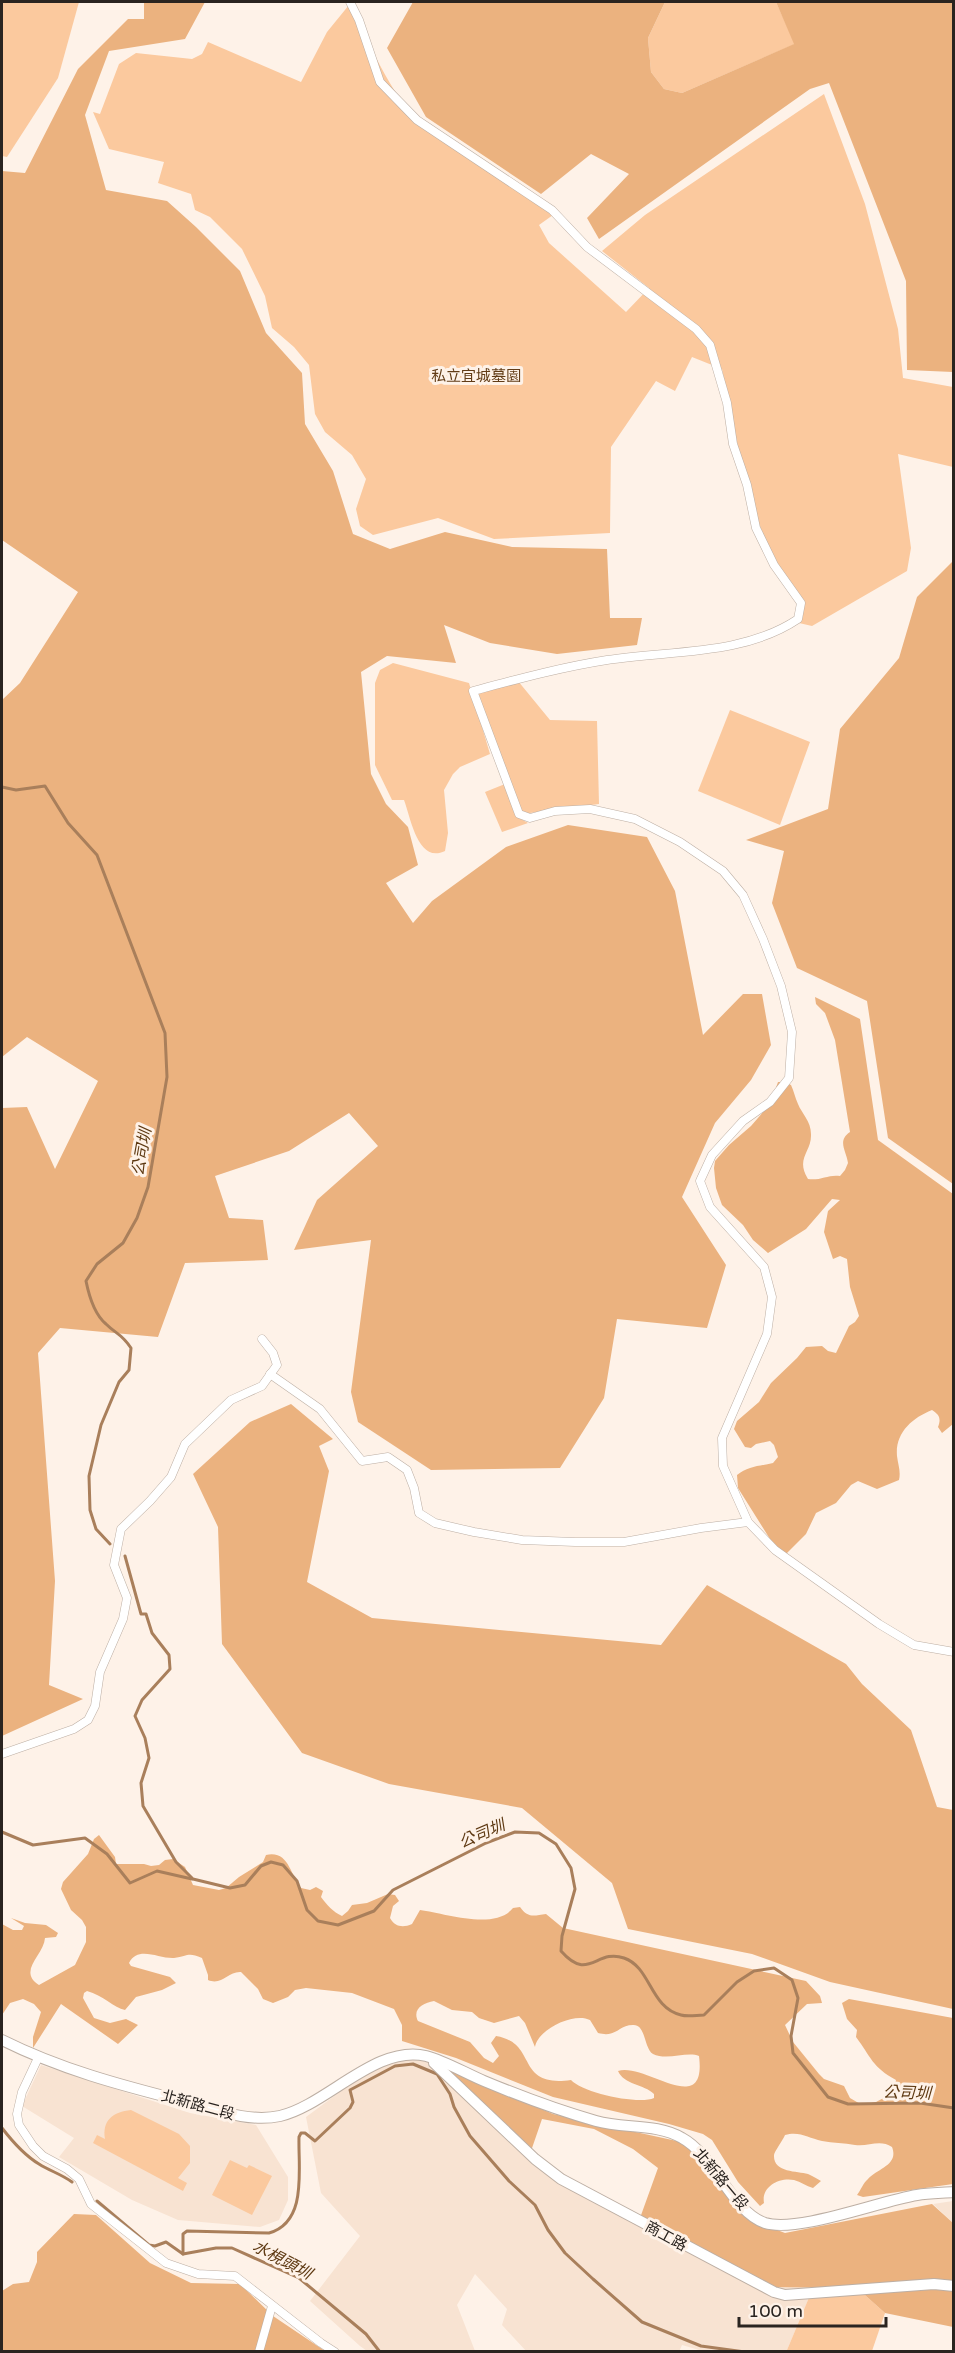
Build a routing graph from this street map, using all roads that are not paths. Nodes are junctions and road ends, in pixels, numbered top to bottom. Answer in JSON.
{"nodes":[{"id":1,"x":350,"y":2,"type":"edge"},
{"id":2,"x":262,"y":1339,"type":"dead end"},
{"id":3,"x":270,"y":1374,"type":"junction"},
{"id":4,"x":748,"y":1522,"type":"junction"},
{"id":5,"x":954,"y":1652,"type":"edge"},
{"id":6,"x":2,"y":1754,"type":"edge"},
{"id":7,"x":2,"y":2040,"type":"edge"},
{"id":8,"x":426,"y":2056,"type":"junction"},
{"id":9,"x":38,"y":2058,"type":"junction"},
{"id":10,"x":954,"y":2192,"type":"edge"},
{"id":11,"x":954,"y":2286,"type":"edge"},
{"id":12,"x":272,"y":2306,"type":"junction"},
{"id":13,"x":259,"y":2352,"type":"edge"},
{"id":14,"x":335,"y":2352,"type":"edge"}],
"edges":[{"from":1,"to":4,"type":"street"},
{"from":2,"to":3,"type":"street"},
{"from":3,"to":4,"type":"street"},
{"from":3,"to":6,"type":"street"},
{"from":4,"to":5,"type":"street"},
{"from":7,"to":9,"type":"main road","name":"北新路二段"},
{"from":8,"to":9,"type":"main road","name":"北新路二段"},
{"from":8,"to":10,"type":"main road","name":"北新路一段"},
{"from":8,"to":11,"type":"main road","name":"商工路"},
{"from":9,"to":12,"type":"street"},
{"from":12,"to":13,"type":"street"},
{"from":12,"to":14,"type":"street"}]}
